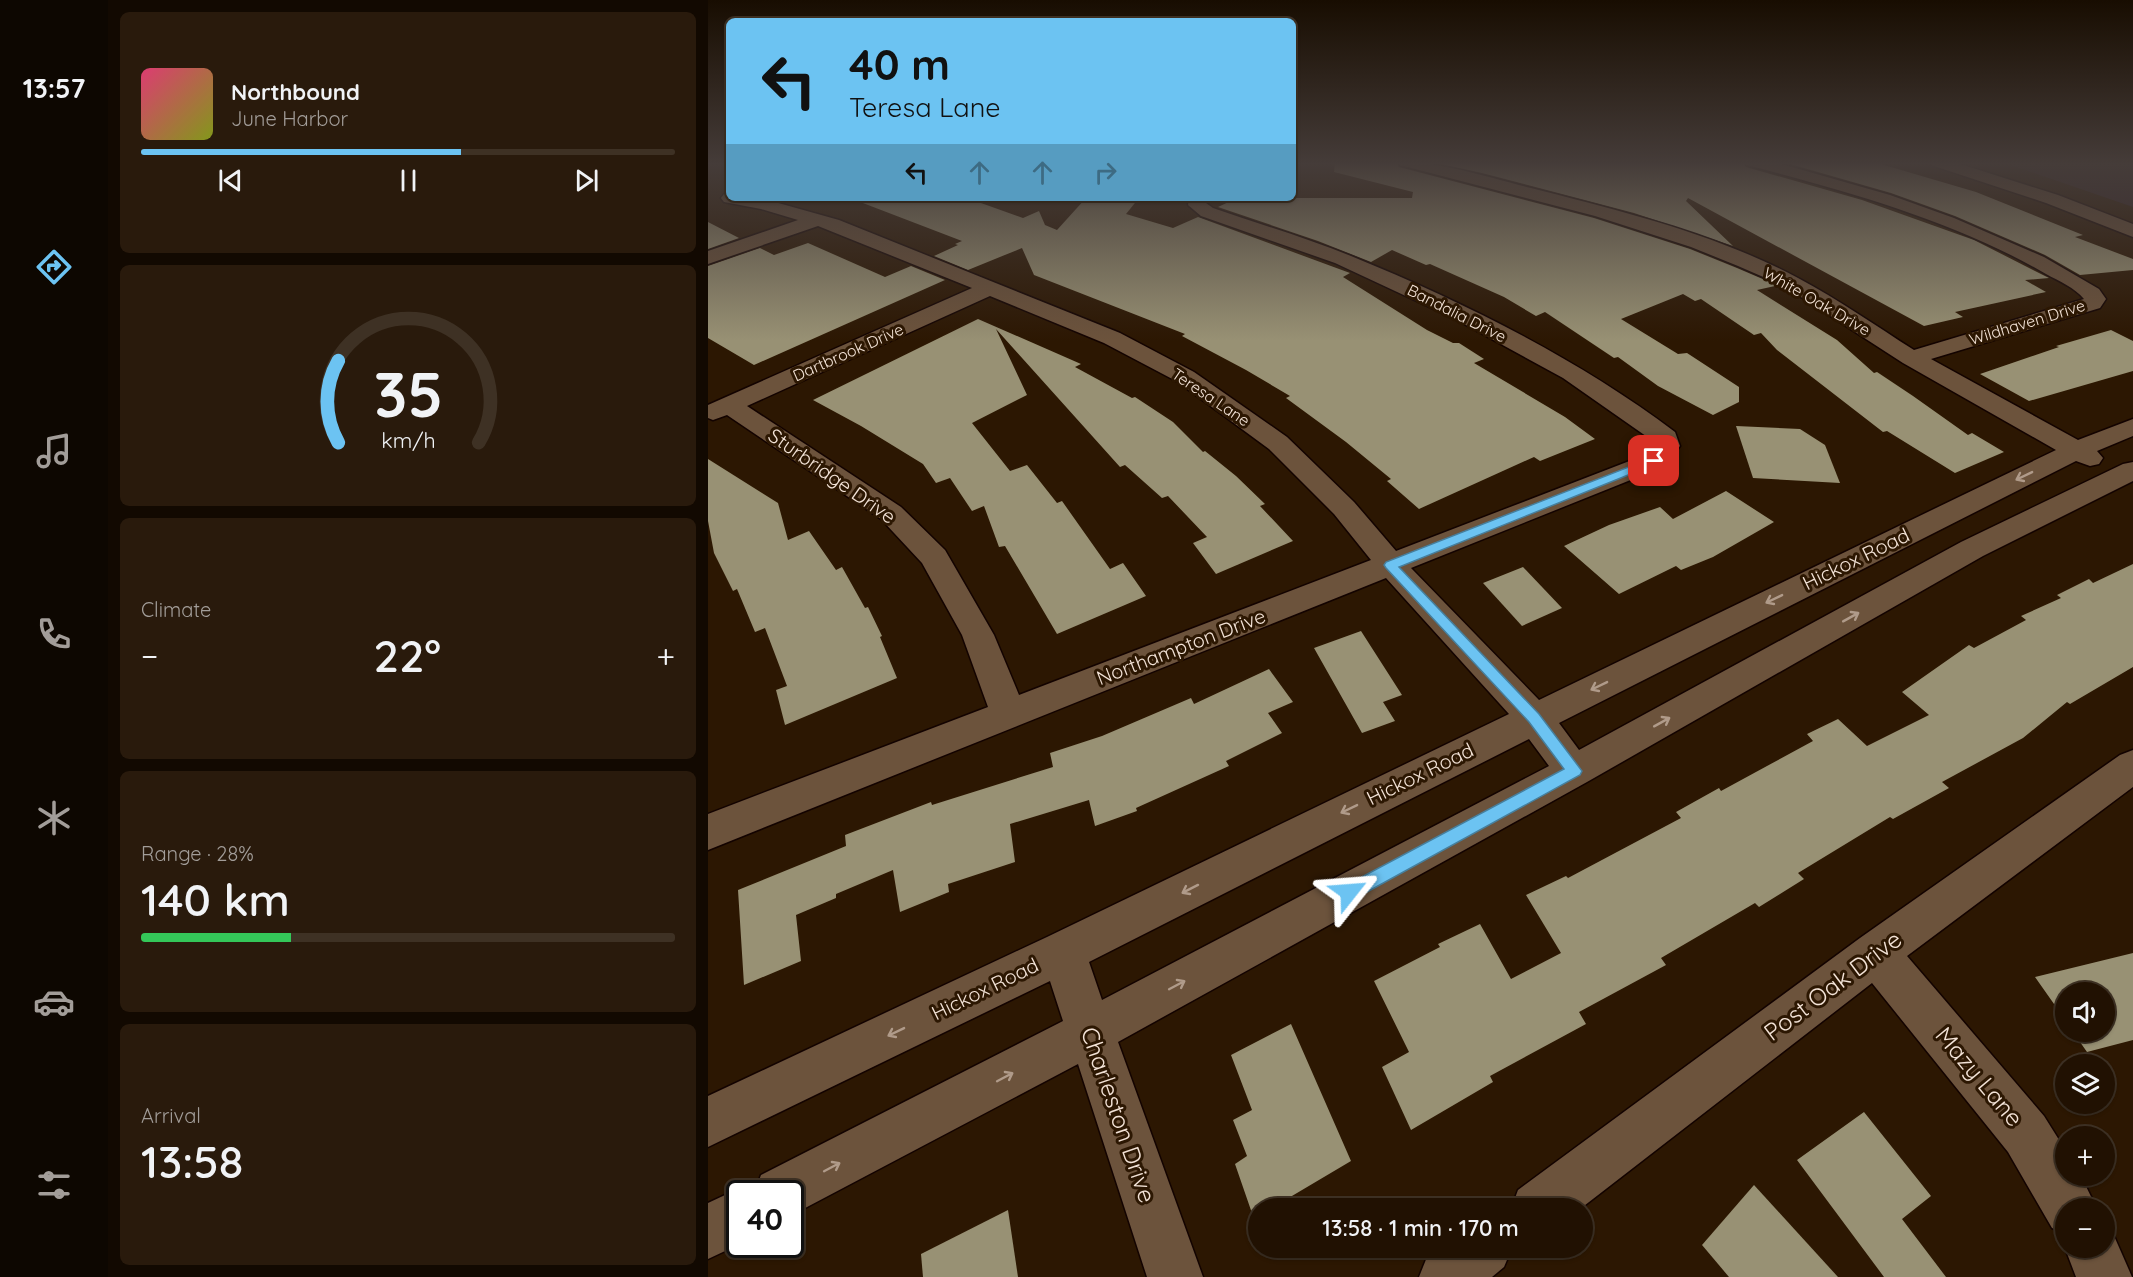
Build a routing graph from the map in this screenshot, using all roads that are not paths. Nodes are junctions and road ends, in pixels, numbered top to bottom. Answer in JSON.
{"nodes":[{"id":1,"x":811,"y":222,"type":"edge"},
{"id":2,"x":820,"y":222,"type":"edge"},
{"id":3,"x":1245,"y":222,"type":"edge"},
{"id":4,"x":1633,"y":222,"type":"edge"},
{"id":5,"x":1946,"y":222,"type":"edge"},
{"id":6,"x":2109,"y":222,"type":"edge"},
{"id":7,"x":2133,"y":231,"type":"edge"},
{"id":8,"x":708,"y":258,"type":"edge"},
{"id":9,"x":988,"y":289,"type":"junction"},
{"id":10,"x":1911,"y":358,"type":"junction"},
{"id":11,"x":718,"y":410,"type":"edge"},
{"id":12,"x":2133,"y":427,"type":"edge"},
{"id":13,"x":2077,"y":450,"type":"junction"},
{"id":14,"x":1654,"y":461,"type":"joint"},
{"id":15,"x":2129,"y":476,"type":"edge"},
{"id":16,"x":1390,"y":565,"type":"junction"},
{"id":17,"x":1009,"y":715,"type":"junction"},
{"id":18,"x":1534,"y":718,"type":"junction"},
{"id":19,"x":2133,"y":766,"type":"edge"},
{"id":20,"x":1574,"y":771,"type":"junction"},
{"id":21,"x":708,"y":832,"type":"edge"},
{"id":22,"x":1063,"y":952,"type":"junction"},
{"id":23,"x":1876,"y":953,"type":"junction"},
{"id":24,"x":1090,"y":1032,"type":"junction"},
{"id":25,"x":708,"y":1122,"type":"edge"},
{"id":26,"x":804,"y":1181,"type":"edge"},
{"id":27,"x":1552,"y":1198,"type":"edge"},
{"id":28,"x":2064,"y":1198,"type":"edge"},
{"id":29,"x":726,"y":1222,"type":"edge"},
{"id":30,"x":708,"y":1232,"type":"edge"},
{"id":31,"x":1472,"y":1258,"type":"edge"},
{"id":32,"x":2096,"y":1258,"type":"edge"},
{"id":33,"x":1175,"y":1277,"type":"edge"},
{"id":34,"x":1446,"y":1277,"type":"edge"},
{"id":35,"x":2104,"y":1277,"type":"edge"}],
"edges":[{"from":1,"to":8,"type":"street"},
{"from":2,"to":9,"type":"street","name":"Teresa Lane"},
{"from":3,"to":14,"type":"street","name":"Bandalia Drive"},
{"from":4,"to":10,"type":"street","name":"White Oak Drive"},
{"from":5,"to":10,"type":"street","name":"Wildhaven Drive"},
{"from":6,"to":7,"type":"street"},
{"from":9,"to":11,"type":"street","name":"Dartbrook Drive"},
{"from":9,"to":16,"type":"street","name":"Teresa Lane"},
{"from":10,"to":13,"type":"street","name":"White Oak Drive"},
{"from":11,"to":17,"type":"street","name":"Sturbridge Drive"},
{"from":12,"to":13,"type":"street","name":"Hickox Road"},
{"from":13,"to":15,"type":"street","name":"White Oak Drive"},
{"from":13,"to":18,"type":"street","name":"Hickox Road","one_way":true},
{"from":14,"to":16,"type":"street","name":"Northampton Drive"},
{"from":20,"to":15,"type":"street","one_way":true},
{"from":16,"to":17,"type":"street","name":"Northampton Drive"},
{"from":16,"to":18,"type":"street","name":"Teresa Lane"},
{"from":17,"to":21,"type":"street","name":"Northampton Drive"},
{"from":18,"to":20,"type":"street","name":"Teresa Lane"},
{"from":18,"to":22,"type":"street","name":"Hickox Road","one_way":true},
{"from":19,"to":23,"type":"street","name":"Post Oak Drive"},
{"from":24,"to":20,"type":"street","one_way":true},
{"from":22,"to":24,"type":"street","name":"Charleston Drive"},
{"from":22,"to":25,"type":"street","name":"Hickox Road","one_way":true},
{"from":23,"to":27,"type":"street","name":"Post Oak Drive"},
{"from":23,"to":28,"type":"street","name":"Mazy Lane"},
{"from":26,"to":24,"type":"street","one_way":true},
{"from":24,"to":33,"type":"street","name":"Charleston Drive"},
{"from":29,"to":30,"type":"street"},
{"from":31,"to":34,"type":"street"},
{"from":32,"to":35,"type":"street"}]}
